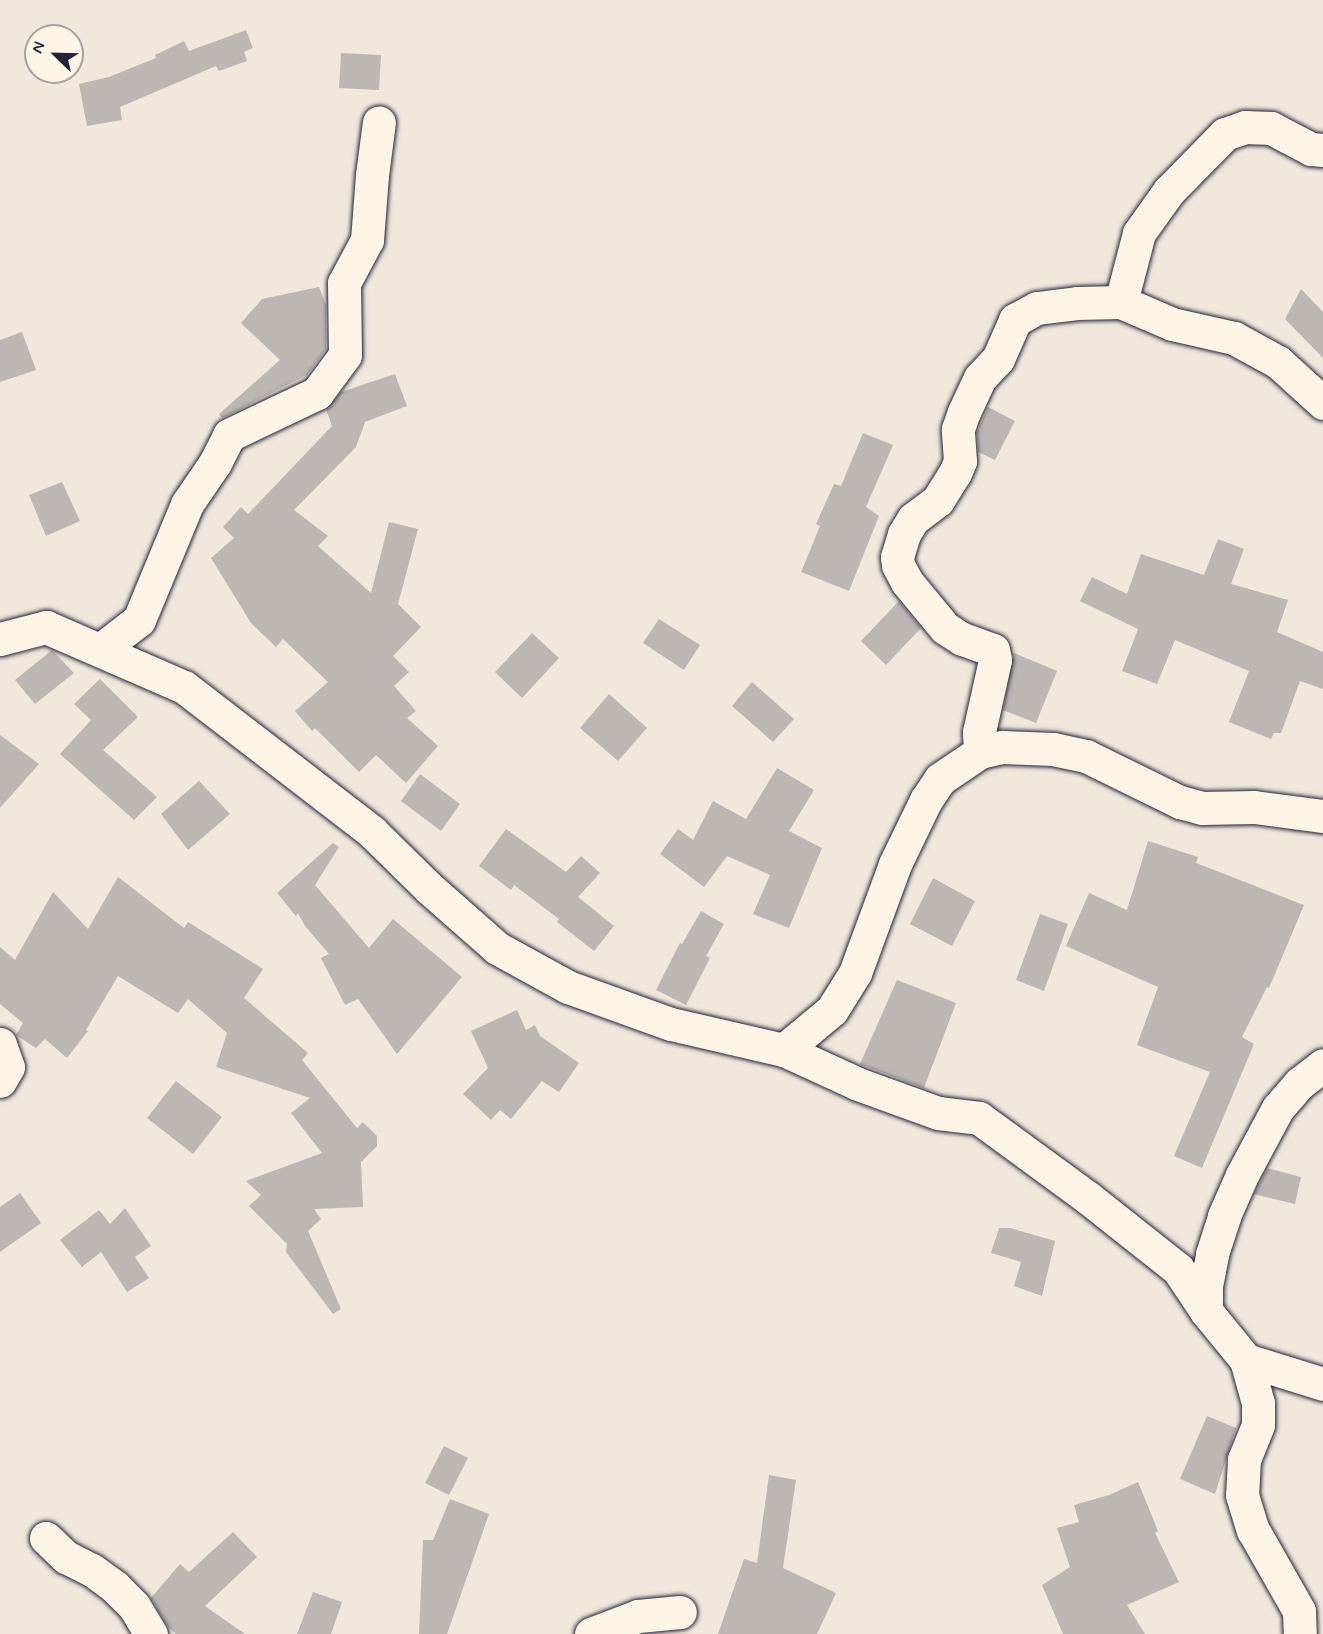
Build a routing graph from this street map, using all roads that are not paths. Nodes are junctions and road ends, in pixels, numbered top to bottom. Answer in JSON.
{"nodes":[{"id":1,"x":379,"y":122,"type":"dead end"},
{"id":2,"x":1323,"y":150,"type":"edge"},
{"id":3,"x":1120,"y":302,"type":"junction"},
{"id":4,"x":1323,"y":402,"type":"edge"},
{"id":5,"x":0,"y":639,"type":"edge"},
{"id":6,"x":100,"y":650,"type":"junction"},
{"id":7,"x":980,"y":753,"type":"junction"},
{"id":8,"x":1323,"y":816,"type":"edge"},
{"id":9,"x":0,"y":1044,"type":"edge"},
{"id":10,"x":784,"y":1050,"type":"junction"},
{"id":11,"x":1323,"y":1065,"type":"edge"},
{"id":12,"x":0,"y":1082,"type":"edge"},
{"id":13,"x":1206,"y":1311,"type":"junction"},
{"id":14,"x":1246,"y":1360,"type":"junction"},
{"id":15,"x":1323,"y":1384,"type":"edge"},
{"id":16,"x":46,"y":1538,"type":"dead end"},
{"id":17,"x":680,"y":1612,"type":"dead end"},
{"id":18,"x":1323,"y":1627,"type":"edge"},
{"id":19,"x":151,"y":1634,"type":"edge"},
{"id":20,"x":591,"y":1634,"type":"edge"},
{"id":21,"x":1300,"y":1634,"type":"edge"},
{"id":22,"x":1313,"y":1634,"type":"edge"}],
"edges":[{"from":1,"to":6,"type":"street"},
{"from":2,"to":3,"type":"street"},
{"from":3,"to":4,"type":"street"},
{"from":3,"to":7,"type":"street"},
{"from":5,"to":6,"type":"street"},
{"from":6,"to":10,"type":"street"},
{"from":7,"to":8,"type":"street"},
{"from":7,"to":10,"type":"street"},
{"from":9,"to":12,"type":"street"},
{"from":10,"to":13,"type":"street"},
{"from":11,"to":13,"type":"street"},
{"from":13,"to":14,"type":"street"},
{"from":14,"to":15,"type":"street"},
{"from":14,"to":21,"type":"street"},
{"from":16,"to":19,"type":"street"},
{"from":17,"to":20,"type":"street"},
{"from":18,"to":22,"type":"street"}]}
